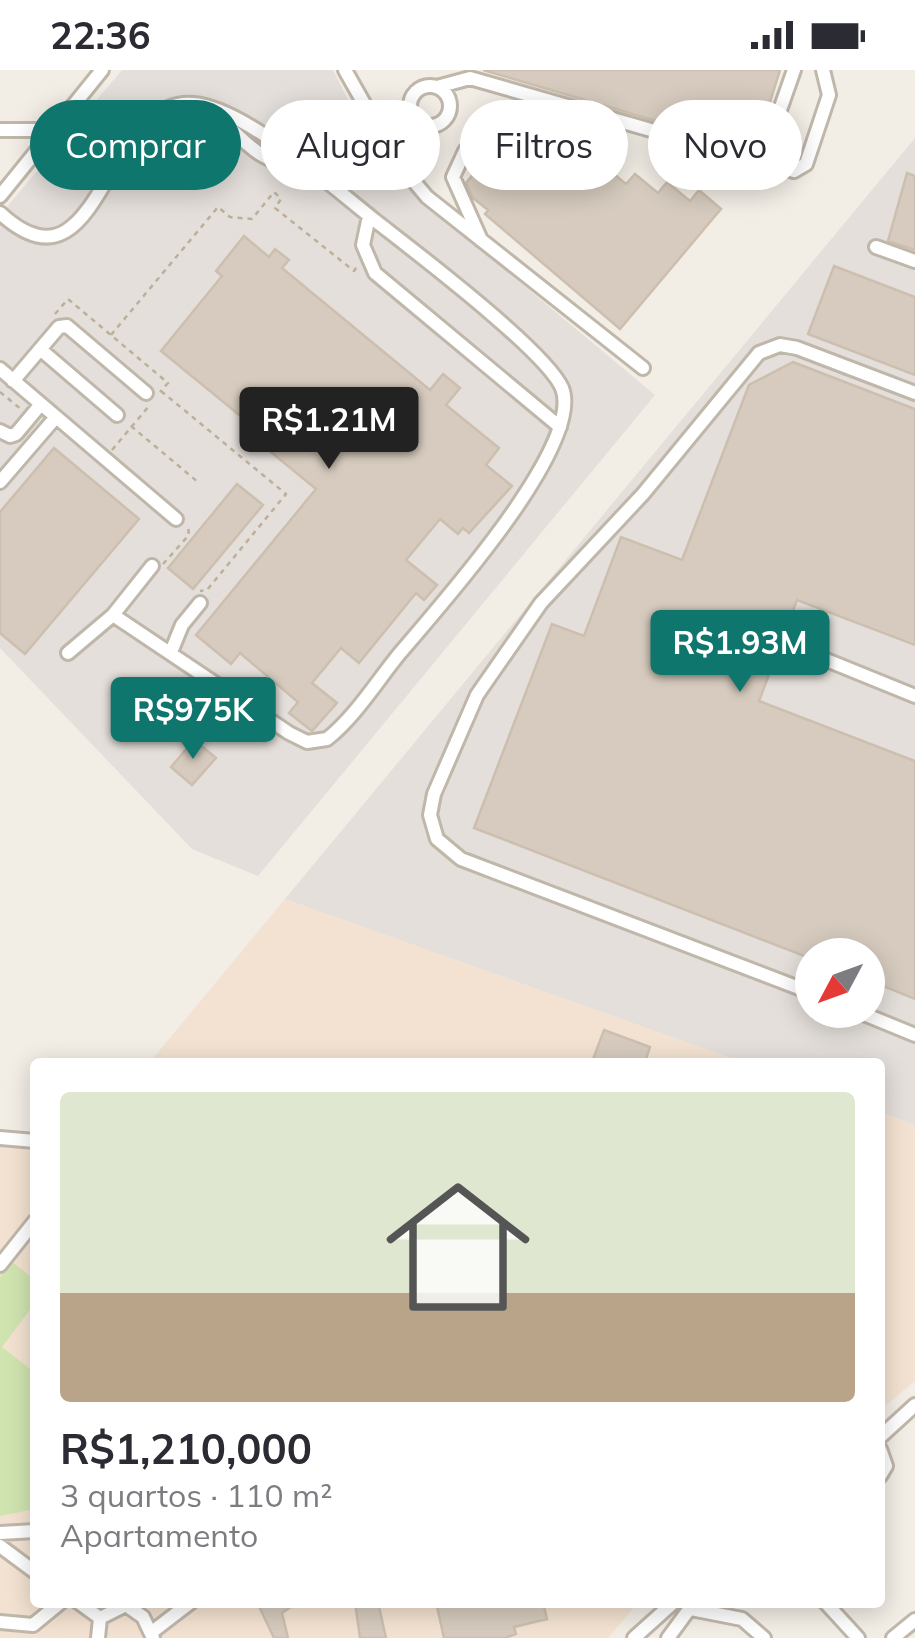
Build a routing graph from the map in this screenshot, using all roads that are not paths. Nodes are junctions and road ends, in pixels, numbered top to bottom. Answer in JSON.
{"nodes":[{"id":1,"x":345,"y":70,"type":"edge"},
{"id":2,"x":794,"y":70,"type":"edge"},
{"id":3,"x":823,"y":70,"type":"edge"},
{"id":4,"x":99,"y":73,"type":"edge"},
{"id":5,"x":470,"y":78,"type":"junction"},
{"id":6,"x":438,"y":88,"type":"junction"},
{"id":7,"x":79,"y":100,"type":"edge"},
{"id":8,"x":362,"y":100,"type":"edge"},
{"id":9,"x":412,"y":100,"type":"edge"},
{"id":10,"x":784,"y":100,"type":"edge"},
{"id":11,"x":448,"y":114,"type":"junction"},
{"id":12,"x":440,"y":121,"type":"edge"},
{"id":13,"x":648,"y":129,"type":"edge"},
{"id":14,"x":0,"y":130,"type":"edge"},
{"id":15,"x":30,"y":130,"type":"edge"},
{"id":16,"x":30,"y":161,"type":"edge"},
{"id":17,"x":460,"y":163,"type":"edge"},
{"id":18,"x":802,"y":166,"type":"edge"},
{"id":19,"x":422,"y":190,"type":"edge"},
{"id":20,"x":0,"y":196,"type":"edge"},
{"id":21,"x":0,"y":213,"type":"edge"},
{"id":22,"x":369,"y":216,"type":"junction"},
{"id":23,"x":482,"y":242,"type":"junction"},
{"id":24,"x":876,"y":247,"type":"dead end"},
{"id":25,"x":915,"y":261,"type":"edge"},
{"id":26,"x":40,"y":349,"type":"junction"},
{"id":27,"x":642,"y":368,"type":"dead end"},
{"id":28,"x":0,"y":369,"type":"edge"},
{"id":29,"x":13,"y":381,"type":"junction"},
{"id":30,"x":146,"y":393,"type":"dead end"},
{"id":31,"x":915,"y":393,"type":"edge"},
{"id":32,"x":41,"y":404,"type":"junction"},
{"id":33,"x":118,"y":415,"type":"road end"},
{"id":34,"x":56,"y":417,"type":"junction"},
{"id":35,"x":560,"y":427,"type":"junction"},
{"id":36,"x":0,"y":431,"type":"edge"},
{"id":37,"x":0,"y":482,"type":"edge"},
{"id":38,"x":176,"y":519,"type":"dead end"},
{"id":39,"x":152,"y":566,"type":"dead end"},
{"id":40,"x":197,"y":601,"type":"road end"},
{"id":41,"x":113,"y":615,"type":"junction"},
{"id":42,"x":171,"y":652,"type":"junction"},
{"id":43,"x":68,"y":653,"type":"dead end"},
{"id":44,"x":824,"y":660,"type":"dead end"},
{"id":45,"x":915,"y":696,"type":"edge"},
{"id":46,"x":795,"y":987,"type":"edge"},
{"id":47,"x":885,"y":1023,"type":"edge"},
{"id":48,"x":915,"y":1035,"type":"edge"},
{"id":49,"x":0,"y":1138,"type":"edge"},
{"id":50,"x":30,"y":1140,"type":"edge"},
{"id":51,"x":30,"y":1227,"type":"edge"},
{"id":52,"x":0,"y":1264,"type":"edge"},
{"id":53,"x":913,"y":1409,"type":"edge"},
{"id":54,"x":885,"y":1433,"type":"edge"},
{"id":55,"x":30,"y":1531,"type":"edge"},
{"id":56,"x":0,"y":1533,"type":"edge"},
{"id":57,"x":0,"y":1546,"type":"edge"},
{"id":58,"x":30,"y":1568,"type":"edge"},
{"id":59,"x":53,"y":1608,"type":"edge"},
{"id":60,"x":86,"y":1608,"type":"edge"},
{"id":61,"x":119,"y":1608,"type":"edge"},
{"id":62,"x":131,"y":1608,"type":"edge"},
{"id":63,"x":184,"y":1608,"type":"edge"},
{"id":64,"x":667,"y":1608,"type":"edge"},
{"id":65,"x":691,"y":1608,"type":"edge"},
{"id":66,"x":700,"y":1608,"type":"edge"},
{"id":67,"x":830,"y":1608,"type":"edge"},
{"id":68,"x":100,"y":1618,"type":"junction"},
{"id":69,"x":0,"y":1622,"type":"edge"},
{"id":70,"x":912,"y":1628,"type":"edge"},
{"id":71,"x":152,"y":1635,"type":"edge"},
{"id":72,"x":98,"y":1638,"type":"edge"},
{"id":73,"x":634,"y":1638,"type":"edge"},
{"id":74,"x":668,"y":1638,"type":"edge"},
{"id":75,"x":764,"y":1638,"type":"edge"},
{"id":76,"x":858,"y":1638,"type":"edge"},
{"id":77,"x":893,"y":1638,"type":"edge"}],
"edges":[{"from":1,"to":8,"type":"street"},
{"from":2,"to":10,"type":"street"},
{"from":3,"to":18,"type":"street"},
{"from":4,"to":7,"type":"street"},
{"from":5,"to":6,"type":"street"},
{"from":5,"to":11,"type":"street"},
{"from":5,"to":13,"type":"street"},
{"from":6,"to":9,"type":"street"},
{"from":6,"to":11,"type":"street"},
{"from":11,"to":12,"type":"street"},
{"from":14,"to":15,"type":"street"},
{"from":16,"to":20,"type":"street"},
{"from":17,"to":23,"type":"street"},
{"from":19,"to":23,"type":"street"},
{"from":21,"to":22,"type":"street"},
{"from":22,"to":35,"type":"street"},
{"from":22,"to":35,"type":"street"},
{"from":23,"to":27,"type":"street"},
{"from":24,"to":25,"type":"street"},
{"from":26,"to":29,"type":"street"},
{"from":26,"to":30,"type":"street"},
{"from":26,"to":33,"type":"street"},
{"from":28,"to":29,"type":"street"},
{"from":29,"to":32,"type":"street"},
{"from":31,"to":46,"type":"street"},
{"from":32,"to":34,"type":"street"},
{"from":32,"to":36,"type":"street"},
{"from":34,"to":37,"type":"street"},
{"from":34,"to":38,"type":"street"},
{"from":35,"to":42,"type":"street"},
{"from":39,"to":41,"type":"street"},
{"from":40,"to":42,"type":"street"},
{"from":41,"to":42,"type":"street"},
{"from":41,"to":43,"type":"street"},
{"from":44,"to":45,"type":"street"},
{"from":47,"to":48,"type":"street"},
{"from":49,"to":50,"type":"street"},
{"from":51,"to":52,"type":"street"},
{"from":53,"to":54,"type":"street"},
{"from":55,"to":56,"type":"street"},
{"from":57,"to":58,"type":"street"},
{"from":59,"to":69,"type":"street"},
{"from":60,"to":68,"type":"street"},
{"from":61,"to":68,"type":"street"},
{"from":62,"to":71,"type":"street"},
{"from":63,"to":71,"type":"street"},
{"from":64,"to":73,"type":"street"},
{"from":65,"to":74,"type":"street"},
{"from":66,"to":75,"type":"street"},
{"from":67,"to":76,"type":"street"},
{"from":68,"to":72,"type":"street"},
{"from":70,"to":77,"type":"street"}]}
